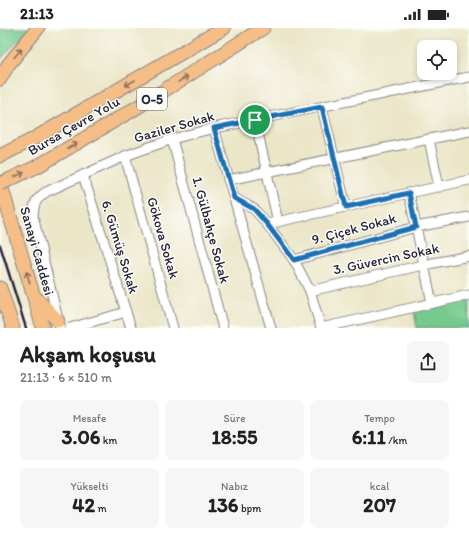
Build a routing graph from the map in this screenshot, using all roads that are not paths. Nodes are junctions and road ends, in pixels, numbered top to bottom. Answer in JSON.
{"nodes":[{"id":1,"x":38,"y":28,"type":"edge"},
{"id":2,"x":224,"y":28,"type":"edge"},
{"id":3,"x":263,"y":28,"type":"edge"},
{"id":4,"x":469,"y":77,"type":"edge"},
{"id":5,"x":0,"y":79,"type":"edge"},
{"id":6,"x":322,"y":107,"type":"junction"},
{"id":7,"x":255,"y":120,"type":"junction"},
{"id":8,"x":214,"y":128,"type":"junction"},
{"id":9,"x":469,"y":131,"type":"edge"},
{"id":10,"x":172,"y":140,"type":"junction"},
{"id":11,"x":429,"y":140,"type":"junction"},
{"id":12,"x":0,"y":156,"type":"edge"},
{"id":13,"x":125,"y":156,"type":"junction"},
{"id":14,"x":334,"y":159,"type":"junction"},
{"id":15,"x":267,"y":173,"type":"junction"},
{"id":16,"x":83,"y":175,"type":"junction"},
{"id":17,"x":0,"y":176,"type":"edge"},
{"id":18,"x":228,"y":180,"type":"junction"},
{"id":19,"x":469,"y":180,"type":"edge"},
{"id":20,"x":0,"y":183,"type":"edge"},
{"id":21,"x":439,"y":187,"type":"junction"},
{"id":22,"x":409,"y":193,"type":"junction"},
{"id":23,"x":234,"y":198,"type":"junction"},
{"id":24,"x":37,"y":199,"type":"joint"},
{"id":25,"x":7,"y":202,"type":"junction"},
{"id":26,"x":346,"y":207,"type":"junction"},
{"id":27,"x":469,"y":217,"type":"edge"},
{"id":28,"x":278,"y":222,"type":"junction"},
{"id":29,"x":267,"y":224,"type":"junction"},
{"id":30,"x":416,"y":227,"type":"junction"},
{"id":31,"x":469,"y":256,"type":"edge"},
{"id":32,"x":294,"y":260,"type":"junction"},
{"id":33,"x":423,"y":265,"type":"junction"},
{"id":34,"x":0,"y":288,"type":"edge"},
{"id":35,"x":310,"y":290,"type":"junction"},
{"id":36,"x":469,"y":295,"type":"edge"},
{"id":37,"x":34,"y":296,"type":"junction"},
{"id":38,"x":432,"y":303,"type":"junction"},
{"id":39,"x":126,"y":312,"type":"junction"},
{"id":40,"x":59,"y":325,"type":"edge"},
{"id":41,"x":12,"y":328,"type":"edge"},
{"id":42,"x":43,"y":328,"type":"edge"},
{"id":43,"x":70,"y":328,"type":"edge"},
{"id":44,"x":131,"y":328,"type":"edge"},
{"id":45,"x":173,"y":328,"type":"edge"},
{"id":46,"x":223,"y":328,"type":"edge"},
{"id":47,"x":271,"y":328,"type":"edge"},
{"id":48,"x":321,"y":328,"type":"edge"}],
"edges":[{"from":5,"to":1,"type":"highway","one_way":true},
{"from":2,"to":12,"type":"highway","name":"Bursa Çevre Yolu","number":"O-5","one_way":true},
{"from":20,"to":3,"type":"highway","name":"Bursa Çevre Yolu","number":"O-5","one_way":true,"bridge":true},
{"from":4,"to":6,"type":"street","name":"Gaziler Sokak"},
{"from":6,"to":7,"type":"street","name":"Gaziler Sokak"},
{"from":6,"to":14,"type":"street"},
{"from":7,"to":8,"type":"street","name":"Gaziler Sokak"},
{"from":7,"to":15,"type":"street"},
{"from":8,"to":10,"type":"street","name":"Gaziler Sokak"},
{"from":8,"to":18,"type":"street"},
{"from":9,"to":11,"type":"street"},
{"from":10,"to":13,"type":"street","name":"Gaziler Sokak"},
{"from":10,"to":46,"type":"street","name":"1. Gülbahçe Sokak"},
{"from":11,"to":14,"type":"street"},
{"from":11,"to":21,"type":"street"},
{"from":13,"to":16,"type":"street","name":"Gaziler Sokak"},
{"from":13,"to":45,"type":"street","name":"Gökova Sokak"},
{"from":14,"to":15,"type":"street"},
{"from":14,"to":26,"type":"street"},
{"from":15,"to":18,"type":"street"},
{"from":15,"to":28,"type":"street"},
{"from":16,"to":24,"type":"street","name":"Gaziler Sokak"},
{"from":16,"to":39,"type":"street","name":"6. Gümüş Sokak"},
{"from":17,"to":25,"type":"highway"},
{"from":18,"to":23,"type":"street"},
{"from":19,"to":21,"type":"street"},
{"from":20,"to":25,"type":"highway","name":"Sanayi Caddesi"},
{"from":21,"to":22,"type":"street"},
{"from":22,"to":26,"type":"street"},
{"from":22,"to":30,"type":"street"},
{"from":23,"to":29,"type":"street"},
{"from":23,"to":47,"type":"street"},
{"from":24,"to":40,"type":"street","name":"Sanayi Caddesi"},
{"from":37,"to":25,"type":"highway","name":"Sanayi Caddesi","one_way":true},
{"from":26,"to":28,"type":"street"},
{"from":27,"to":30,"type":"street","name":"9. Çiçek Sokak"},
{"from":28,"to":29,"type":"street"},
{"from":29,"to":32,"type":"street"},
{"from":30,"to":32,"type":"street","name":"9. Çiçek Sokak"},
{"from":30,"to":33,"type":"street"},
{"from":31,"to":33,"type":"street","name":"3. Güvercin Sokak"},
{"from":32,"to":35,"type":"street"},
{"from":33,"to":35,"type":"street","name":"3. Güvercin Sokak"},
{"from":33,"to":38,"type":"street"},
{"from":34,"to":41,"type":"highway"},
{"from":35,"to":48,"type":"street"},
{"from":36,"to":38,"type":"street"},
{"from":37,"to":40,"type":"highway"},
{"from":37,"to":42,"type":"highway","name":"Sanayi Caddesi"},
{"from":38,"to":48,"type":"street"},
{"from":39,"to":43,"type":"street"},
{"from":39,"to":44,"type":"street","name":"6. Gümüş Sokak"}]}
